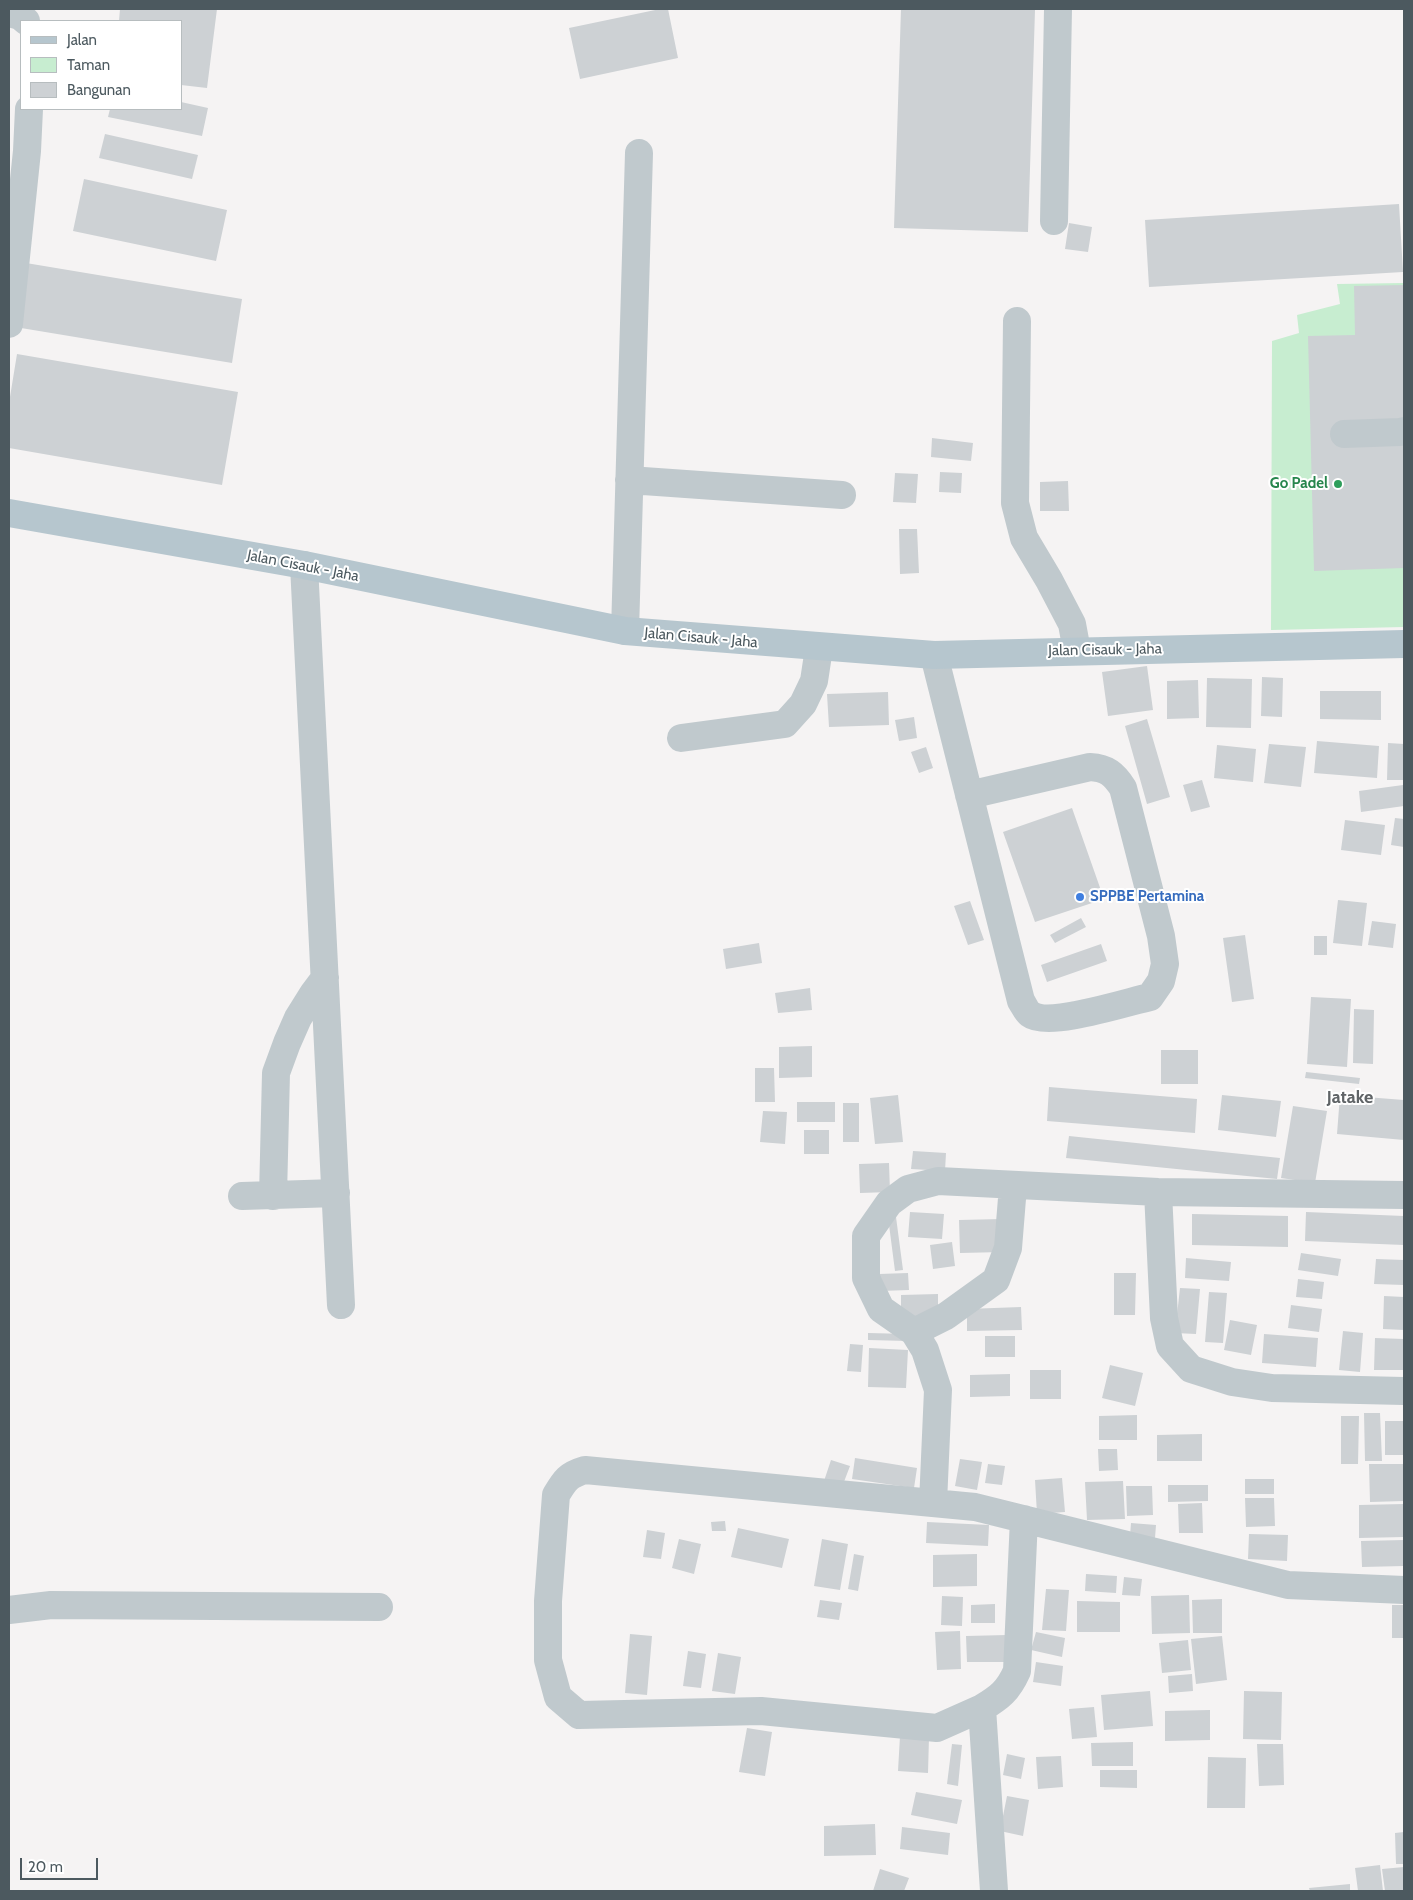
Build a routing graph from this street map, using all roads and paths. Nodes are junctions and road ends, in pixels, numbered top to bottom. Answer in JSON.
{"nodes":[{"id":1,"x":1058,"y":9,"type":"edge"},
{"id":2,"x":9,"y":13,"type":"edge"},
{"id":3,"x":25,"y":20,"type":"edge"},
{"id":4,"x":29,"y":110,"type":"edge"},
{"id":5,"x":639,"y":153,"type":"dead end"},
{"id":6,"x":1054,"y":221,"type":"dead end"},
{"id":7,"x":1017,"y":320,"type":"dead end"},
{"id":8,"x":9,"y":324,"type":"edge"},
{"id":9,"x":1404,"y":431,"type":"edge"},
{"id":10,"x":1344,"y":434,"type":"dead end"},
{"id":11,"x":629,"y":480,"type":"junction"},
{"id":12,"x":842,"y":495,"type":"dead end"},
{"id":13,"x":9,"y":513,"type":"edge"},
{"id":14,"x":304,"y":565,"type":"junction"},
{"id":15,"x":625,"y":631,"type":"junction"},
{"id":16,"x":1404,"y":644,"type":"edge"},
{"id":17,"x":820,"y":648,"type":"junction"},
{"id":18,"x":1077,"y":650,"type":"junction"},
{"id":19,"x":934,"y":655,"type":"junction"},
{"id":20,"x":681,"y":738,"type":"dead end"},
{"id":21,"x":969,"y":795,"type":"junction"},
{"id":22,"x":325,"y":978,"type":"junction"},
{"id":23,"x":1013,"y":1186,"type":"junction"},
{"id":24,"x":1158,"y":1192,"type":"junction"},
{"id":25,"x":336,"y":1193,"type":"junction"},
{"id":26,"x":1404,"y":1195,"type":"edge"},
{"id":27,"x":242,"y":1196,"type":"dead end"},
{"id":28,"x":273,"y":1196,"type":"junction"},
{"id":29,"x":341,"y":1304,"type":"dead end"},
{"id":30,"x":914,"y":1332,"type":"junction"},
{"id":31,"x":1404,"y":1391,"type":"edge"},
{"id":32,"x":933,"y":1503,"type":"junction"},
{"id":33,"x":1024,"y":1519,"type":"junction"},
{"id":34,"x":1404,"y":1590,"type":"edge"},
{"id":35,"x":379,"y":1607,"type":"dead end"},
{"id":36,"x":9,"y":1610,"type":"edge"},
{"id":37,"x":982,"y":1708,"type":"junction"},
{"id":38,"x":994,"y":1891,"type":"edge"}],
"edges":[{"from":1,"to":6,"type":"street"},
{"from":2,"to":3,"type":"street"},
{"from":4,"to":8,"type":"street"},
{"from":5,"to":11,"type":"street"},
{"from":7,"to":18,"type":"street"},
{"from":9,"to":10,"type":"street"},
{"from":11,"to":12,"type":"street"},
{"from":11,"to":15,"type":"street"},
{"from":13,"to":14,"type":"main road","name":"Jalan Cisauk - Jaha"},
{"from":14,"to":15,"type":"main road","name":"Jalan Cisauk - Jaha"},
{"from":14,"to":22,"type":"street"},
{"from":15,"to":17,"type":"main road","name":"Jalan Cisauk - Jaha"},
{"from":16,"to":18,"type":"main road","name":"Jalan Cisauk - Jaha"},
{"from":17,"to":19,"type":"main road","name":"Jalan Cisauk - Jaha"},
{"from":17,"to":20,"type":"street"},
{"from":18,"to":19,"type":"main road","name":"Jalan Cisauk - Jaha"},
{"from":19,"to":21,"type":"street"},
{"from":21,"to":21,"type":"street"},
{"from":22,"to":25,"type":"street"},
{"from":22,"to":28,"type":"street"},
{"from":23,"to":24,"type":"street"},
{"from":23,"to":30,"type":"street"},
{"from":23,"to":30,"type":"street"},
{"from":24,"to":26,"type":"street"},
{"from":24,"to":31,"type":"street"},
{"from":25,"to":28,"type":"street"},
{"from":25,"to":29,"type":"street"},
{"from":27,"to":28,"type":"street"},
{"from":30,"to":32,"type":"street"},
{"from":32,"to":33,"type":"street"},
{"from":32,"to":37,"type":"street"},
{"from":33,"to":34,"type":"street"},
{"from":33,"to":37,"type":"street"},
{"from":35,"to":36,"type":"street"},
{"from":37,"to":38,"type":"street"}]}
